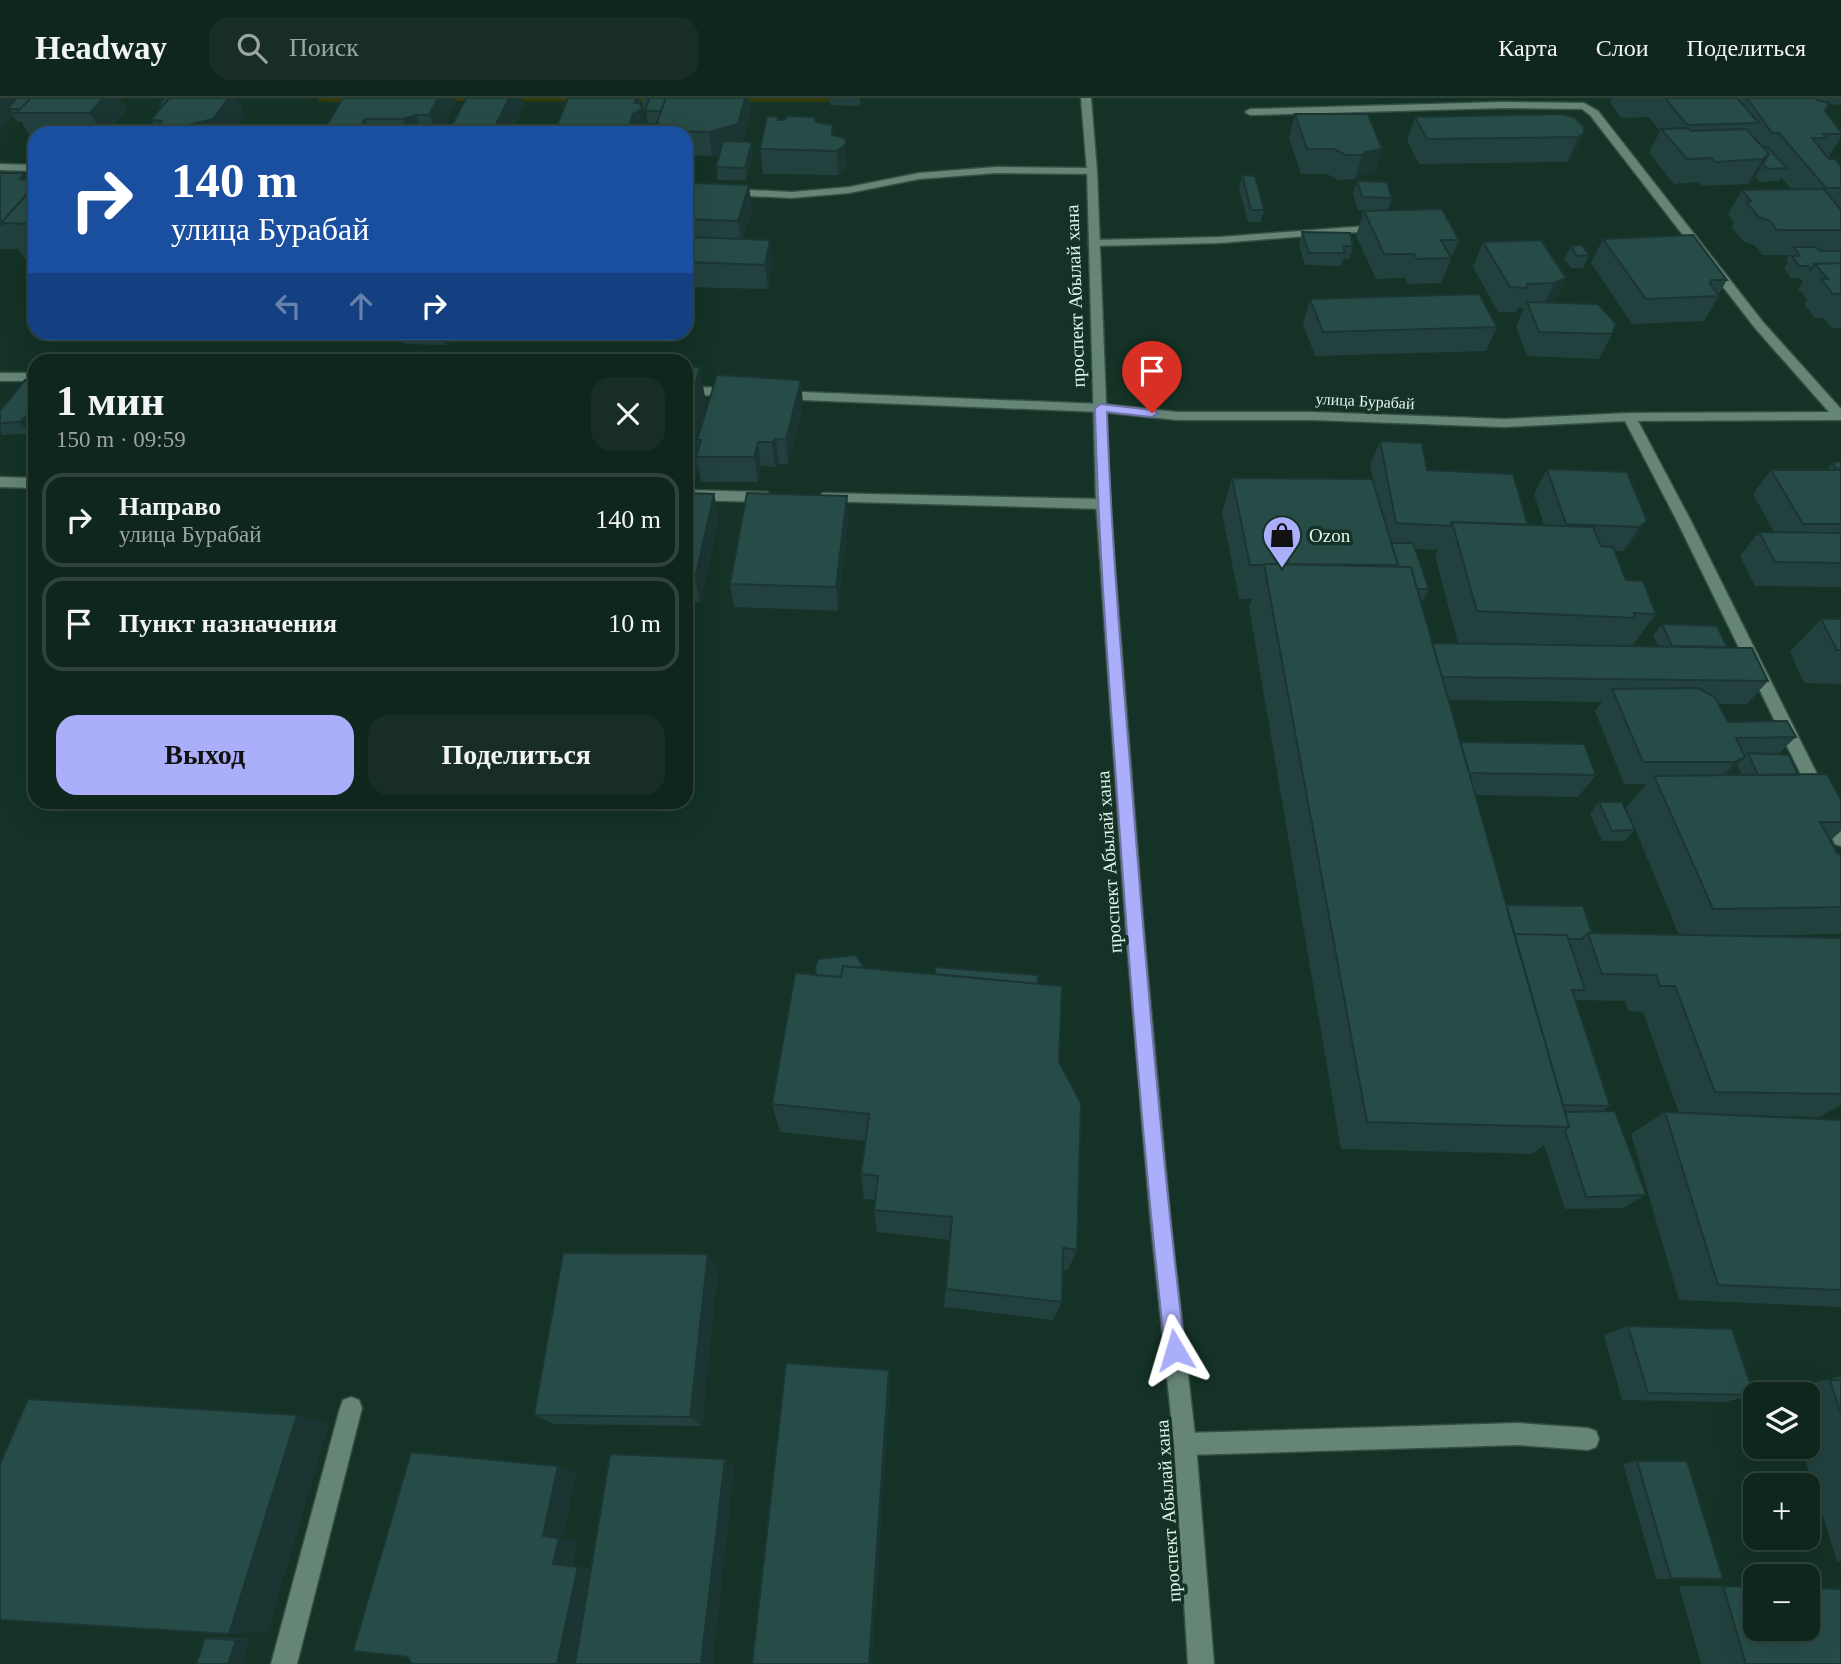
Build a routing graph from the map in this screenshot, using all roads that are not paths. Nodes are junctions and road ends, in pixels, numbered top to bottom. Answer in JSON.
{"nodes":[{"id":1,"x":1086,"y":98,"type":"edge"},
{"id":2,"x":1250,"y":112,"type":"dead end"},
{"id":3,"x":0,"y":167,"type":"edge"},
{"id":4,"x":28,"y":169,"type":"edge"},
{"id":5,"x":1092,"y":171,"type":"junction"},
{"id":6,"x":693,"y":190,"type":"edge"},
{"id":7,"x":1389,"y":227,"type":"edge"},
{"id":8,"x":1094,"y":243,"type":"junction"},
{"id":9,"x":0,"y":377,"type":"edge"},
{"id":10,"x":28,"y":377,"type":"edge"},
{"id":11,"x":693,"y":390,"type":"edge"},
{"id":12,"x":1101,"y":408,"type":"junction"},
{"id":13,"x":1841,"y":416,"type":"edge"},
{"id":14,"x":1629,"y":417,"type":"junction"},
{"id":15,"x":0,"y":482,"type":"edge"},
{"id":16,"x":28,"y":483,"type":"edge"},
{"id":17,"x":693,"y":495,"type":"edge"},
{"id":18,"x":783,"y":497,"type":"edge"},
{"id":19,"x":811,"y":498,"type":"edge"},
{"id":20,"x":1103,"y":503,"type":"junction"},
{"id":21,"x":1841,"y":839,"type":"edge"},
{"id":22,"x":351,"y":1408,"type":"dead end"},
{"id":23,"x":1588,"y":1439,"type":"dead end"},
{"id":24,"x":1185,"y":1444,"type":"junction"},
{"id":25,"x":284,"y":1664,"type":"edge"},
{"id":26,"x":1201,"y":1664,"type":"edge"}],
"edges":[{"from":1,"to":5,"type":"street","name":"проспект Абылай хана"},
{"from":2,"to":13,"type":"street"},
{"from":3,"to":4,"type":"street"},
{"from":5,"to":6,"type":"street"},
{"from":5,"to":8,"type":"street","name":"проспект Абылай хана"},
{"from":7,"to":8,"type":"street"},
{"from":8,"to":12,"type":"street","name":"проспект Абылай хана"},
{"from":9,"to":10,"type":"street"},
{"from":11,"to":12,"type":"street","name":"улица Бурабай"},
{"from":12,"to":14,"type":"street","name":"улица Бурабай"},
{"from":12,"to":20,"type":"street","name":"проспект Абылай хана"},
{"from":13,"to":14,"type":"street","name":"улица Бурабай"},
{"from":14,"to":21,"type":"street"},
{"from":15,"to":16,"type":"street"},
{"from":17,"to":18,"type":"street"},
{"from":19,"to":20,"type":"street"},
{"from":20,"to":24,"type":"street","name":"проспект Абылай хана"},
{"from":22,"to":25,"type":"street"},
{"from":23,"to":24,"type":"street"},
{"from":24,"to":26,"type":"street","name":"проспект Абылай хана"}]}
